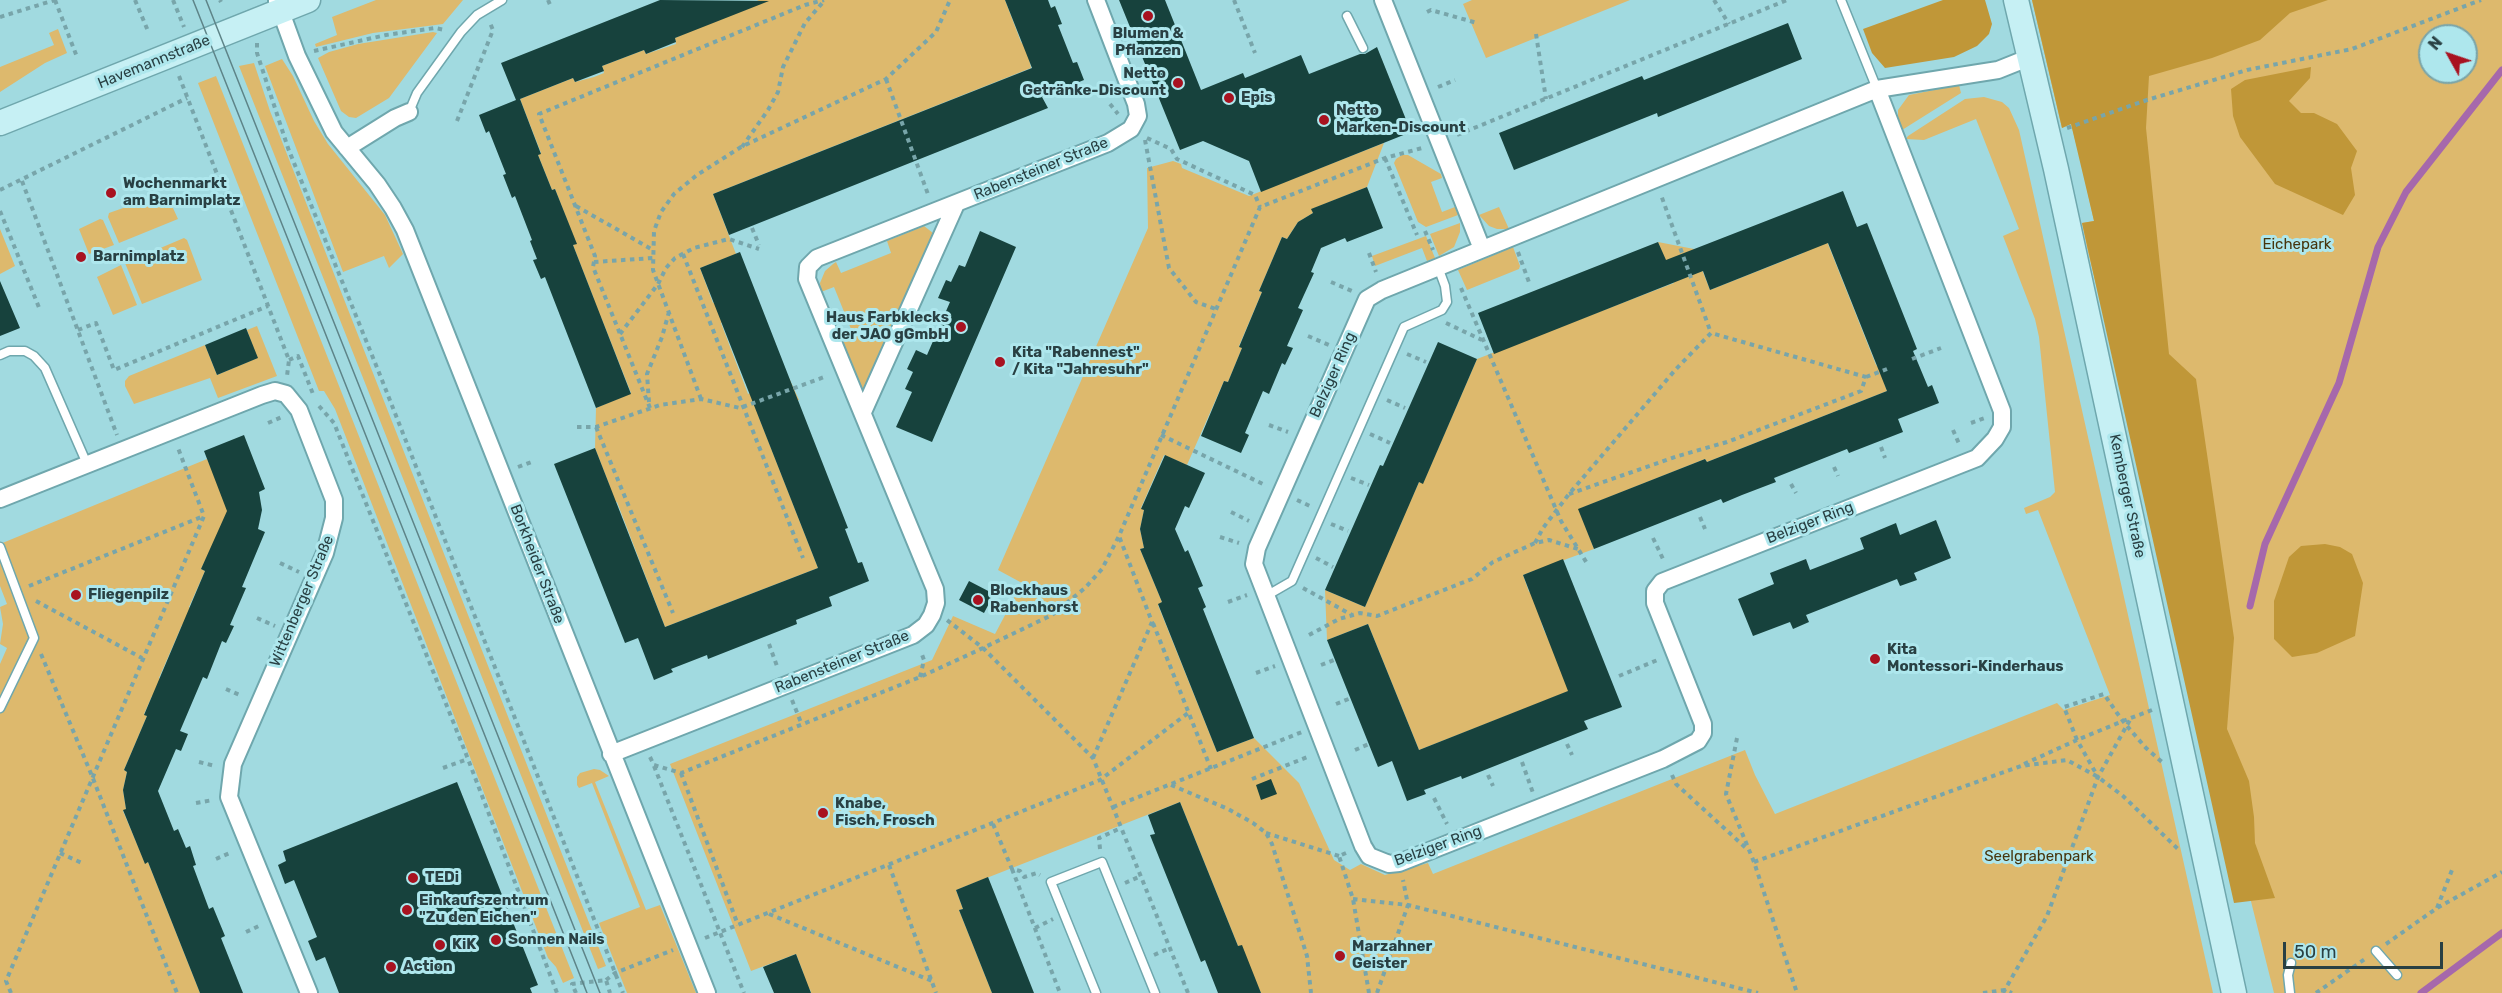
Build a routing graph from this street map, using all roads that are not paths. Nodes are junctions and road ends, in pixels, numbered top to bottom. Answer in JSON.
{"nodes":[{"id":1,"x":308,"y":0,"type":"edge"},
{"id":2,"x":502,"y":0,"type":"edge"},
{"id":3,"x":1096,"y":0,"type":"edge"},
{"id":4,"x":1383,"y":0,"type":"edge"},
{"id":5,"x":1840,"y":0,"type":"edge"},
{"id":6,"x":2016,"y":0,"type":"edge"},
{"id":7,"x":279,"y":5,"type":"edge"},
{"id":8,"x":1347,"y":16,"type":"dead end"},
{"id":9,"x":1363,"y":48,"type":"dead end"},
{"id":10,"x":2028,"y":58,"type":"junction"},
{"id":11,"x":1877,"y":89,"type":"junction"},
{"id":12,"x":409,"y":112,"type":"joint"},
{"id":13,"x":0,"y":123,"type":"edge"},
{"id":14,"x":347,"y":148,"type":"junction"},
{"id":15,"x":956,"y":204,"type":"junction"},
{"id":16,"x":1482,"y":249,"type":"junction"},
{"id":17,"x":1437,"y":262,"type":"junction"},
{"id":18,"x":0,"y":355,"type":"edge"},
{"id":19,"x":863,"y":412,"type":"junction"},
{"id":20,"x":87,"y":464,"type":"junction"},
{"id":21,"x":0,"y":499,"type":"edge"},
{"id":22,"x":0,"y":547,"type":"edge"},
{"id":23,"x":1266,"y":596,"type":"junction"},
{"id":24,"x":0,"y":708,"type":"edge"},
{"id":25,"x":611,"y":754,"type":"junction"},
{"id":26,"x":2376,"y":951,"type":"road end"},
{"id":27,"x":2291,"y":963,"type":"dead end"},
{"id":28,"x":2397,"y":975,"type":"dead end"},
{"id":29,"x":309,"y":993,"type":"edge"},
{"id":30,"x":707,"y":993,"type":"edge"},
{"id":31,"x":1096,"y":993,"type":"edge"},
{"id":32,"x":1155,"y":993,"type":"edge"},
{"id":33,"x":2234,"y":993,"type":"edge"},
{"id":34,"x":2290,"y":993,"type":"edge"}],
"edges":[{"from":1,"to":7,"type":"main road","name":"Havemannstraße"},
{"from":2,"to":12,"type":"lane"},
{"from":3,"to":15,"type":"street","name":"Rabensteiner Straße"},
{"from":4,"to":16,"type":"street"},
{"from":5,"to":11,"type":"lane"},
{"from":6,"to":10,"type":"main road","name":"Kemberger Straße"},
{"from":7,"to":13,"type":"main road","name":"Havemannstraße"},
{"from":7,"to":14,"type":"street"},
{"from":8,"to":9,"type":"lane"},
{"from":10,"to":11,"type":"street","name":"Belziger Ring"},
{"from":10,"to":33,"type":"main road","name":"Kemberger Straße"},
{"from":11,"to":16,"type":"street","name":"Belziger Ring"},
{"from":11,"to":23,"type":"street","name":"Belziger Ring"},
{"from":12,"to":14,"type":"street"},
{"from":14,"to":25,"type":"street","name":"Borkheider Straße"},
{"from":15,"to":19,"type":"street","name":"Rabensteiner Straße"},
{"from":15,"to":19,"type":"street","name":"Rabensteiner Straße"},
{"from":16,"to":17,"type":"street","name":"Belziger Ring"},
{"from":17,"to":23,"type":"lane"},
{"from":17,"to":23,"type":"street","name":"Belziger Ring"},
{"from":18,"to":20,"type":"lane"},
{"from":19,"to":25,"type":"street","name":"Rabensteiner Straße"},
{"from":20,"to":21,"type":"street"},
{"from":20,"to":29,"type":"street","name":"Wittenberger Straße"},
{"from":22,"to":24,"type":"lane"},
{"from":25,"to":30,"type":"street","name":"Borkheider Straße"},
{"from":26,"to":28,"type":"lane"},
{"from":27,"to":34,"type":"lane"},
{"from":31,"to":32,"type":"lane"}]}
